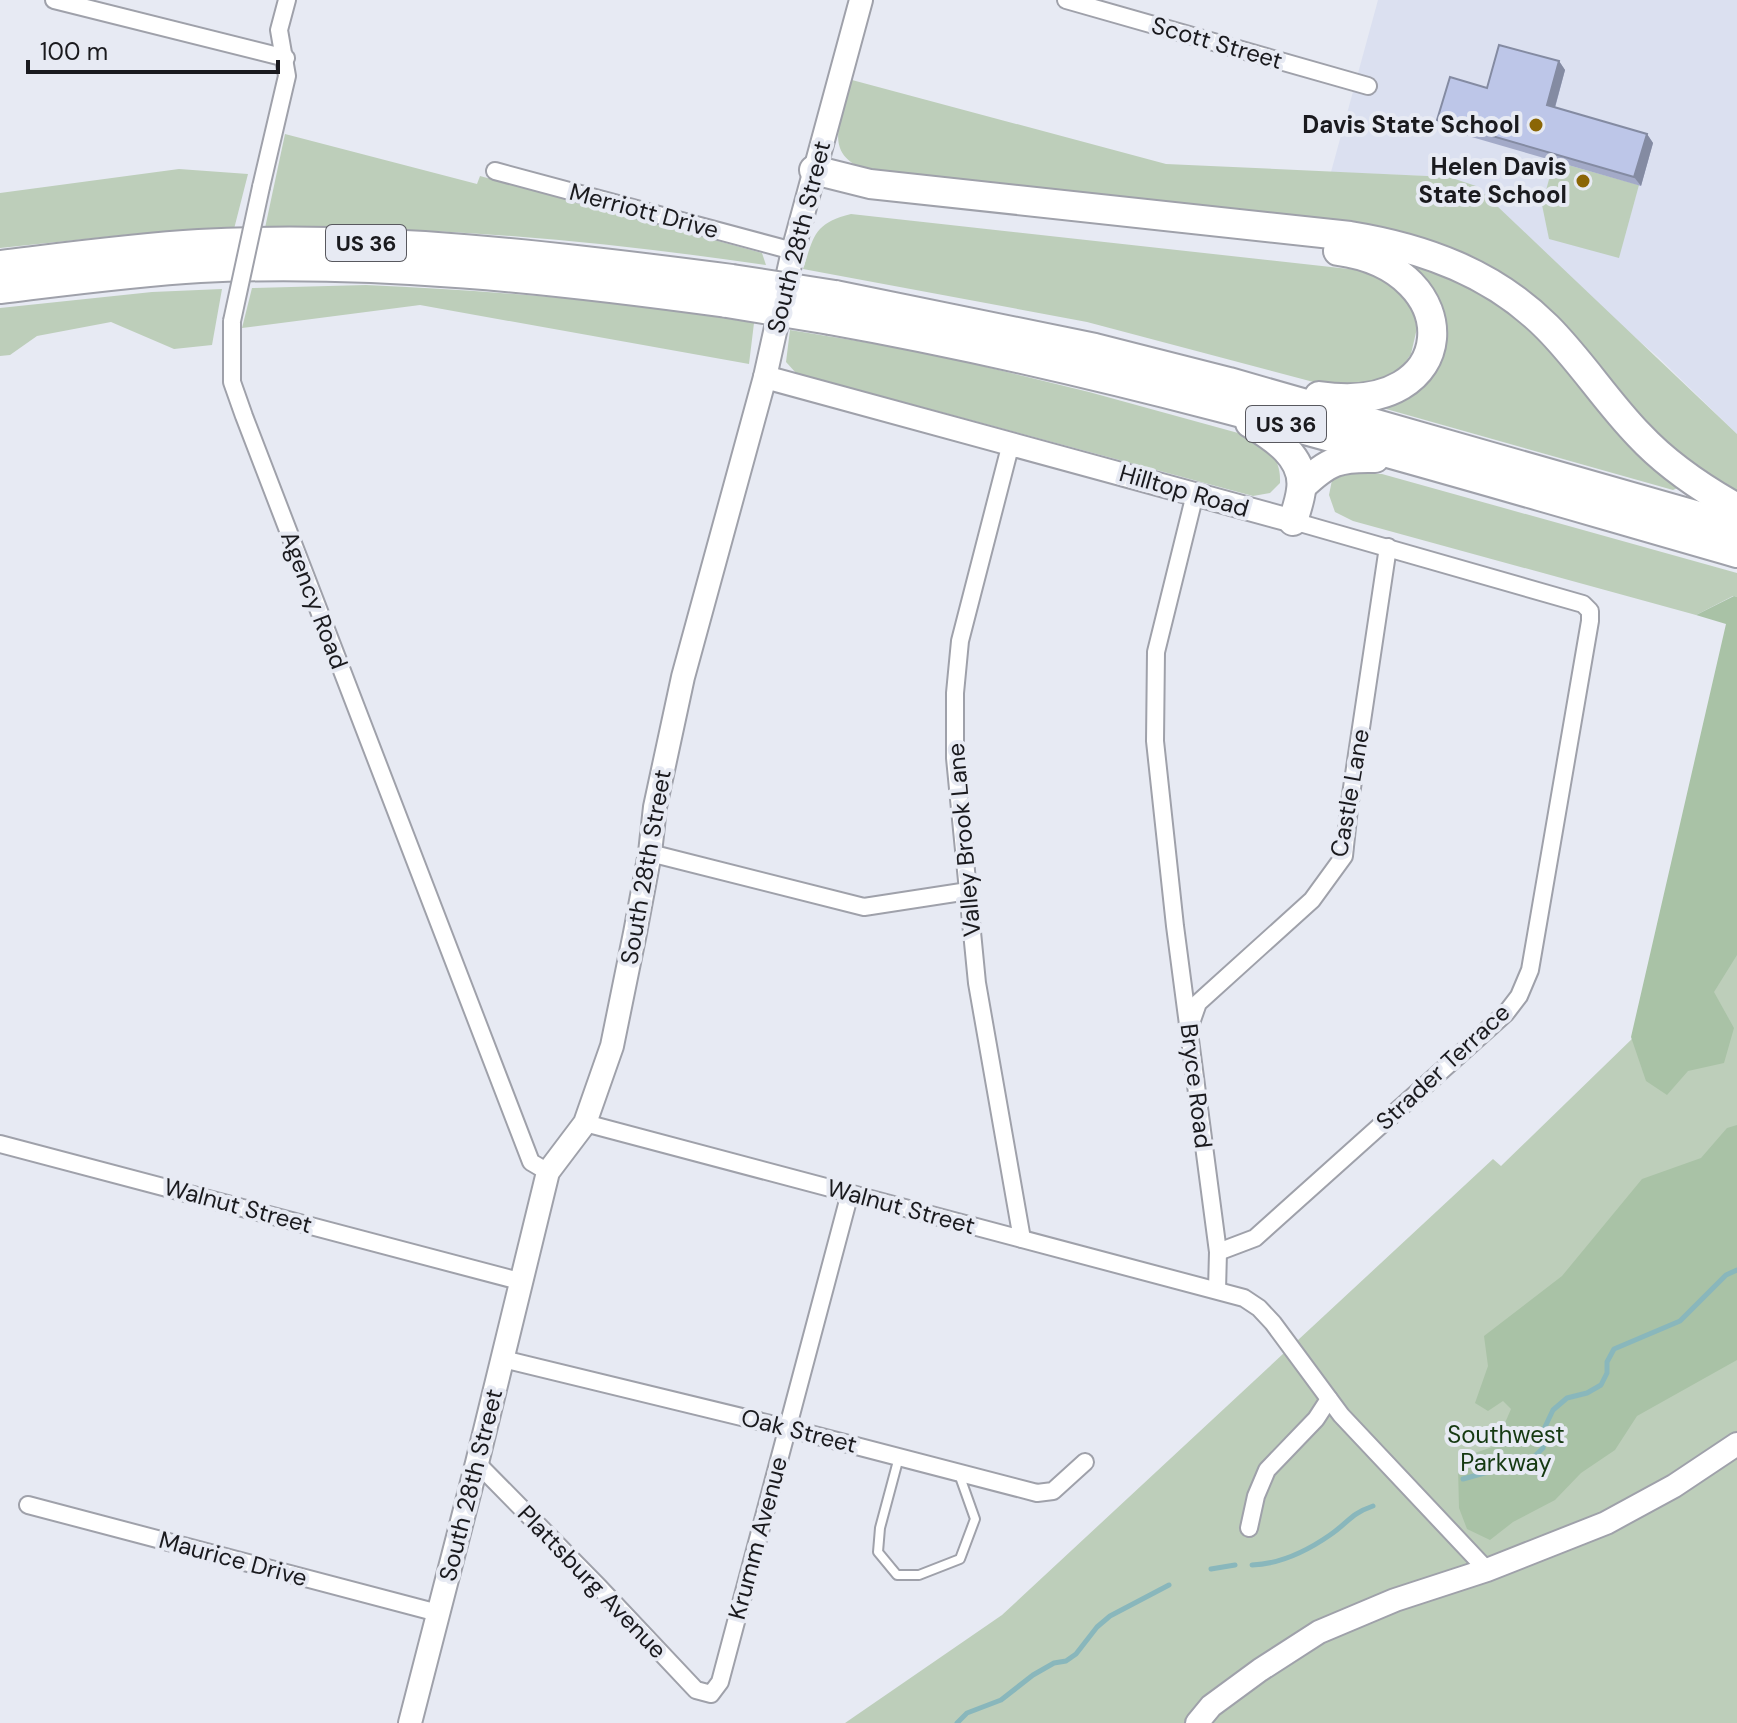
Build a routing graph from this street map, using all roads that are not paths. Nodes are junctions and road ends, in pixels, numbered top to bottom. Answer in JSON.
{"nodes":[{"id":1,"x":54,"y":0,"type":"edge"},
{"id":2,"x":287,"y":0,"type":"edge"},
{"id":3,"x":861,"y":0,"type":"edge"},
{"id":4,"x":1066,"y":0,"type":"edge"},
{"id":5,"x":286,"y":58,"type":"junction"},
{"id":6,"x":1368,"y":86,"type":"dead end"},
{"id":7,"x":495,"y":171,"type":"dead end"},
{"id":8,"x":812,"y":179,"type":"junction"},
{"id":9,"x":793,"y":251,"type":"junction"},
{"id":10,"x":0,"y":265,"type":"edge"},
{"id":11,"x":0,"y":289,"type":"edge"},
{"id":12,"x":729,"y":291,"type":"junction"},
{"id":13,"x":765,"y":377,"type":"junction"},
{"id":14,"x":1225,"y":394,"type":"junction"},
{"id":15,"x":1011,"y":443,"type":"junction"},
{"id":16,"x":1413,"y":460,"type":"junction"},
{"id":17,"x":1302,"y":486,"type":"junction"},
{"id":18,"x":1195,"y":494,"type":"junction"},
{"id":19,"x":1737,"y":508,"type":"edge"},
{"id":20,"x":1293,"y":521,"type":"junction"},
{"id":21,"x":1737,"y":527,"type":"edge"},
{"id":22,"x":1388,"y":547,"type":"junction"},
{"id":23,"x":1737,"y":553,"type":"edge"},
{"id":24,"x":1590,"y":621,"type":"joint"},
{"id":25,"x":650,"y":853,"type":"junction"},
{"id":26,"x":968,"y":891,"type":"junction"},
{"id":27,"x":1189,"y":1028,"type":"junction"},
{"id":28,"x":585,"y":1123,"type":"junction"},
{"id":29,"x":0,"y":1144,"type":"edge"},
{"id":30,"x":548,"y":1172,"type":"junction"},
{"id":31,"x":850,"y":1193,"type":"junction"},
{"id":32,"x":1022,"y":1239,"type":"junction"},
{"id":33,"x":1218,"y":1252,"type":"junction"},
{"id":34,"x":523,"y":1282,"type":"junction"},
{"id":35,"x":1217,"y":1290,"type":"junction"},
{"id":36,"x":503,"y":1359,"type":"junction"},
{"id":37,"x":1329,"y":1399,"type":"junction"},
{"id":38,"x":787,"y":1428,"type":"junction"},
{"id":39,"x":1737,"y":1444,"type":"edge"},
{"id":40,"x":899,"y":1457,"type":"junction"},
{"id":41,"x":1085,"y":1462,"type":"dead end"},
{"id":42,"x":477,"y":1463,"type":"junction"},
{"id":43,"x":959,"y":1474,"type":"junction"},
{"id":44,"x":28,"y":1505,"type":"dead end"},
{"id":45,"x":1249,"y":1528,"type":"dead end"},
{"id":46,"x":1487,"y":1570,"type":"junction"},
{"id":47,"x":438,"y":1613,"type":"junction"},
{"id":48,"x":711,"y":1694,"type":"joint"},
{"id":49,"x":410,"y":1723,"type":"edge"},
{"id":50,"x":1197,"y":1723,"type":"edge"}],
"edges":[{"from":1,"to":5,"type":"street"},
{"from":2,"to":5,"type":"street","name":"Agency Road"},
{"from":3,"to":8,"type":"street","name":"South 28th Street"},
{"from":4,"to":6,"type":"street","name":"Scott Street"},
{"from":5,"to":30,"type":"street","name":"Agency Road","bridge":true},
{"from":7,"to":9,"type":"street","name":"Merriott Drive"},
{"from":8,"to":9,"type":"street","name":"South 28th Street"},
{"from":8,"to":14,"type":"highway"},
{"from":8,"to":19,"type":"highway"},
{"from":9,"to":13,"type":"street","name":"South 28th Street"},
{"from":10,"to":12,"type":"highway","number":"US 36"},
{"from":11,"to":12,"type":"highway","number":"US 36"},
{"from":12,"to":14,"type":"highway","number":"US 36","bridge":true},
{"from":13,"to":15,"type":"street","name":"Hilltop Road"},
{"from":13,"to":25,"type":"street","name":"South 28th Street"},
{"from":14,"to":16,"type":"highway","number":"US 36"},
{"from":14,"to":17,"type":"highway"},
{"from":14,"to":21,"type":"highway","number":"US 36"},
{"from":15,"to":18,"type":"street","name":"Hilltop Road"},
{"from":15,"to":26,"type":"street","name":"Valley Brook Lane"},
{"from":16,"to":17,"type":"highway"},
{"from":16,"to":23,"type":"highway","number":"US 36"},
{"from":17,"to":20,"type":"highway"},
{"from":18,"to":20,"type":"street","name":"Hilltop Road"},
{"from":18,"to":27,"type":"street","name":"Bryce Road"},
{"from":20,"to":22,"type":"street","name":"Hilltop Road"},
{"from":22,"to":24,"type":"street","name":"Hilltop Road"},
{"from":22,"to":27,"type":"street","name":"Castle Lane"},
{"from":24,"to":33,"type":"street","name":"Strader Terrace"},
{"from":25,"to":26,"type":"street"},
{"from":25,"to":28,"type":"street","name":"South 28th Street"},
{"from":26,"to":32,"type":"street","name":"Valley Brook Lane"},
{"from":27,"to":33,"type":"street","name":"Bryce Road"},
{"from":28,"to":30,"type":"street","name":"South 28th Street"},
{"from":28,"to":31,"type":"street","name":"Walnut Street"},
{"from":29,"to":34,"type":"street","name":"Walnut Street"},
{"from":30,"to":34,"type":"street","name":"South 28th Street"},
{"from":31,"to":32,"type":"street","name":"Walnut Street"},
{"from":31,"to":38,"type":"street","name":"Krumm Avenue"},
{"from":32,"to":35,"type":"street","name":"Walnut Street"},
{"from":33,"to":35,"type":"street","name":"Bryce Road"},
{"from":34,"to":36,"type":"street","name":"South 28th Street"},
{"from":35,"to":37,"type":"street"},
{"from":36,"to":38,"type":"street","name":"Oak Street"},
{"from":36,"to":42,"type":"street","name":"South 28th Street"},
{"from":37,"to":45,"type":"street"},
{"from":37,"to":46,"type":"street"},
{"from":38,"to":40,"type":"street","name":"Oak Street"},
{"from":38,"to":48,"type":"street","name":"Krumm Avenue"},
{"from":39,"to":46,"type":"street"},
{"from":40,"to":43,"type":"street","name":"Oak Street"},
{"from":40,"to":43,"type":"lane"},
{"from":41,"to":43,"type":"street","name":"Oak Street"},
{"from":42,"to":47,"type":"street","name":"South 28th Street"},
{"from":42,"to":48,"type":"street","name":"Plattsburg Avenue"},
{"from":44,"to":47,"type":"street","name":"Maurice Drive"},
{"from":46,"to":50,"type":"street"},
{"from":47,"to":49,"type":"street","name":"South 28th Street"}]}
